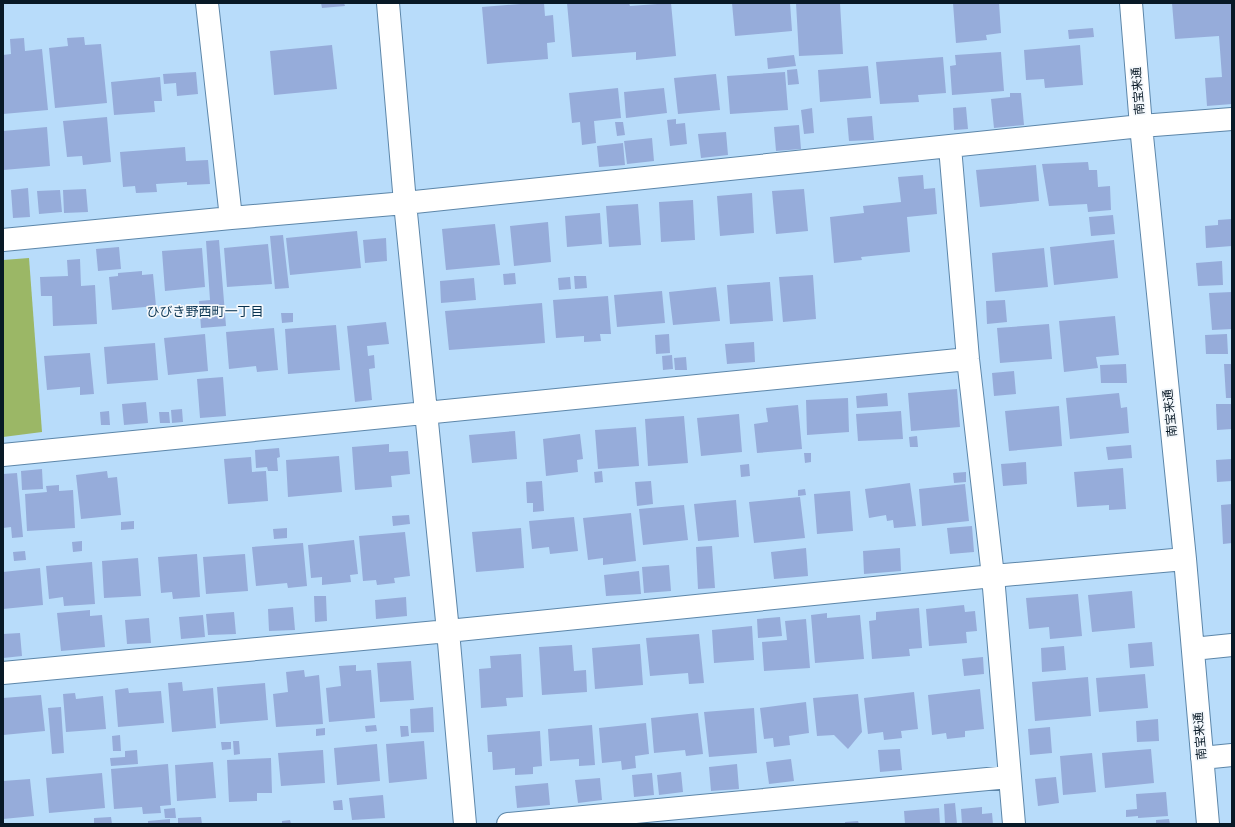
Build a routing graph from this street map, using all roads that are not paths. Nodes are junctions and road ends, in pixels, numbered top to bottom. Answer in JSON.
{"nodes":[{"id":1,"x":206,"y":3,"type":"edge"},
{"id":2,"x":388,"y":3,"type":"edge"},
{"id":3,"x":1131,"y":3,"type":"edge"},
{"id":4,"x":1232,"y":119,"type":"edge"},
{"id":5,"x":1141,"y":126,"type":"junction"},
{"id":6,"x":950,"y":147,"type":"junction"},
{"id":7,"x":405,"y":203,"type":"junction"},
{"id":8,"x":231,"y":218,"type":"junction"},
{"id":9,"x":3,"y":240,"type":"edge"},
{"id":10,"x":968,"y":359,"type":"junction"},
{"id":11,"x":426,"y":413,"type":"junction"},
{"id":12,"x":3,"y":455,"type":"edge"},
{"id":13,"x":1185,"y":559,"type":"junction"},
{"id":14,"x":993,"y":576,"type":"junction"},
{"id":15,"x":448,"y":631,"type":"junction"},
{"id":16,"x":1232,"y":645,"type":"edge"},
{"id":17,"x":1193,"y":649,"type":"junction"},
{"id":18,"x":3,"y":673,"type":"edge"},
{"id":19,"x":1232,"y":755,"type":"edge"},
{"id":20,"x":1202,"y":758,"type":"junction"},
{"id":21,"x":1009,"y":777,"type":"junction"},
{"id":22,"x":465,"y":824,"type":"edge"},
{"id":23,"x":508,"y":824,"type":"edge"},
{"id":24,"x":1014,"y":824,"type":"edge"},
{"id":25,"x":1208,"y":824,"type":"edge"}],
"edges":[{"from":1,"to":8,"type":"street"},
{"from":2,"to":7,"type":"street"},
{"from":3,"to":5,"type":"street","name":"南宝来通"},
{"from":4,"to":5,"type":"street"},
{"from":5,"to":6,"type":"street"},
{"from":5,"to":13,"type":"street","name":"南宝来通"},
{"from":6,"to":7,"type":"street"},
{"from":6,"to":10,"type":"street"},
{"from":7,"to":8,"type":"street"},
{"from":7,"to":11,"type":"street"},
{"from":8,"to":9,"type":"street"},
{"from":10,"to":11,"type":"street"},
{"from":10,"to":14,"type":"street"},
{"from":11,"to":12,"type":"street"},
{"from":11,"to":15,"type":"street"},
{"from":13,"to":14,"type":"street"},
{"from":13,"to":17,"type":"street","name":"南宝来通"},
{"from":14,"to":15,"type":"street"},
{"from":14,"to":21,"type":"street"},
{"from":15,"to":18,"type":"street"},
{"from":15,"to":22,"type":"street"},
{"from":16,"to":17,"type":"street"},
{"from":17,"to":20,"type":"street","name":"南宝来通"},
{"from":19,"to":20,"type":"street"},
{"from":20,"to":25,"type":"street","name":"南宝来通"},
{"from":21,"to":23,"type":"street"},
{"from":21,"to":24,"type":"street"}]}
